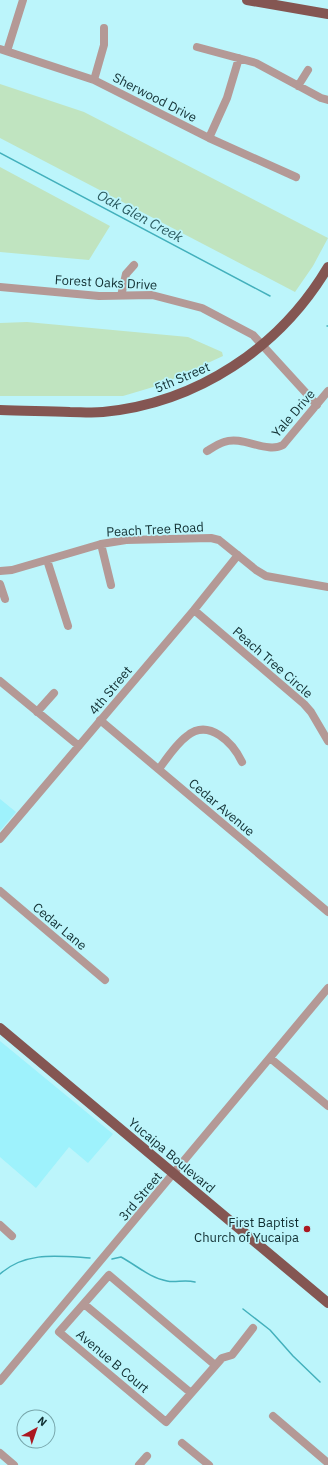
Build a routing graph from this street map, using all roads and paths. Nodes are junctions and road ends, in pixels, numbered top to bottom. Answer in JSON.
{"nodes":[{"id":1,"x":22,"y":0,"type":"edge"},
{"id":2,"x":247,"y":0,"type":"edge"},
{"id":3,"x":328,"y":14,"type":"edge"},
{"id":4,"x":104,"y":28,"type":"dead end"},
{"id":5,"x":197,"y":47,"type":"dead end"},
{"id":6,"x":3,"y":50,"type":"edge"},
{"id":7,"x":239,"y":58,"type":"junction"},
{"id":8,"x":308,"y":70,"type":"dead end"},
{"id":9,"x":94,"y":80,"type":"junction"},
{"id":10,"x":298,"y":86,"type":"junction"},
{"id":11,"x":328,"y":100,"type":"edge"},
{"id":12,"x":210,"y":138,"type":"junction"},
{"id":13,"x":296,"y":177,"type":"dead end"},
{"id":14,"x":134,"y":265,"type":"dead end"},
{"id":15,"x":328,"y":267,"type":"edge"},
{"id":16,"x":0,"y":287,"type":"edge"},
{"id":17,"x":121,"y":296,"type":"junction"},
{"id":18,"x":263,"y":345,"type":"junction"},
{"id":19,"x":328,"y":391,"type":"edge"},
{"id":20,"x":317,"y":405,"type":"junction"},
{"id":21,"x":0,"y":410,"type":"edge"},
{"id":22,"x":207,"y":451,"type":"dead end"},
{"id":23,"x":101,"y":544,"type":"junction"},
{"id":24,"x":238,"y":555,"type":"junction"},
{"id":25,"x":47,"y":560,"type":"junction"},
{"id":26,"x":0,"y":571,"type":"edge"},
{"id":27,"x":0,"y":584,"type":"edge"},
{"id":28,"x":111,"y":586,"type":"dead end"},
{"id":29,"x":328,"y":588,"type":"edge"},
{"id":30,"x":5,"y":599,"type":"dead end"},
{"id":31,"x":194,"y":610,"type":"junction"},
{"id":32,"x":68,"y":626,"type":"dead end"},
{"id":33,"x":0,"y":681,"type":"edge"},
{"id":34,"x":54,"y":693,"type":"dead end"},
{"id":35,"x":38,"y":712,"type":"junction"},
{"id":36,"x":100,"y":720,"type":"junction"},
{"id":37,"x":328,"y":741,"type":"edge"},
{"id":38,"x":78,"y":746,"type":"junction"},
{"id":39,"x":242,"y":762,"type":"dead end"},
{"id":40,"x":159,"y":769,"type":"junction"},
{"id":41,"x":0,"y":840,"type":"edge"},
{"id":42,"x":0,"y":891,"type":"edge"},
{"id":43,"x":328,"y":912,"type":"edge"},
{"id":44,"x":105,"y":980,"type":"dead end"},
{"id":45,"x":328,"y":988,"type":"edge"},
{"id":46,"x":0,"y":1028,"type":"edge"},
{"id":47,"x":270,"y":1058,"type":"junction"},
{"id":48,"x":328,"y":1106,"type":"edge"},
{"id":49,"x":174,"y":1173,"type":"junction"},
{"id":50,"x":0,"y":1225,"type":"edge"},
{"id":51,"x":12,"y":1236,"type":"dead end"},
{"id":52,"x":78,"y":1289,"type":"junction"},
{"id":53,"x":86,"y":1301,"type":"junction"},
{"id":54,"x":328,"y":1303,"type":"edge"},
{"id":55,"x":253,"y":1328,"type":"dead end"},
{"id":56,"x":215,"y":1365,"type":"junction"},
{"id":57,"x":0,"y":1381,"type":"edge"},
{"id":58,"x":191,"y":1393,"type":"junction"},
{"id":59,"x":273,"y":1416,"type":"dead end"},
{"id":60,"x":182,"y":1443,"type":"dead end"},
{"id":61,"x":0,"y":1453,"type":"edge"},
{"id":62,"x":146,"y":1456,"type":"dead end"},
{"id":63,"x":328,"y":1463,"type":"edge"},
{"id":64,"x":14,"y":1465,"type":"edge"},
{"id":65,"x":139,"y":1465,"type":"edge"},
{"id":66,"x":209,"y":1465,"type":"edge"}],
"edges":[{"from":1,"to":6,"type":"street"},
{"from":2,"to":3,"type":"main road"},
{"from":4,"to":9,"type":"street"},
{"from":5,"to":7,"type":"street"},
{"from":6,"to":9,"type":"street","name":"Sherwood Drive"},
{"from":7,"to":10,"type":"street"},
{"from":7,"to":12,"type":"street"},
{"from":8,"to":10,"type":"street"},
{"from":9,"to":12,"type":"street","name":"Sherwood Drive"},
{"from":10,"to":11,"type":"street"},
{"from":12,"to":13,"type":"street","name":"Sherwood Drive"},
{"from":14,"to":17,"type":"street"},
{"from":15,"to":18,"type":"main road","name":"5th Street"},
{"from":16,"to":17,"type":"street","name":"Forest Oaks Drive"},
{"from":17,"to":18,"type":"street","name":"Forest Oaks Drive"},
{"from":18,"to":20,"type":"street","name":"Forest Oaks Drive"},
{"from":18,"to":21,"type":"main road","name":"5th Street"},
{"from":19,"to":20,"type":"street","name":"Yale Drive"},
{"from":20,"to":22,"type":"street","name":"Yale Drive"},
{"from":23,"to":24,"type":"street","name":"Peach Tree Road"},
{"from":23,"to":25,"type":"street","name":"Peach Tree Road"},
{"from":23,"to":28,"type":"street"},
{"from":24,"to":29,"type":"street"},
{"from":24,"to":31,"type":"street","name":"4th Street"},
{"from":25,"to":26,"type":"street","name":"Peach Tree Road"},
{"from":25,"to":32,"type":"street"},
{"from":27,"to":30,"type":"street"},
{"from":31,"to":36,"type":"street","name":"4th Street"},
{"from":31,"to":37,"type":"street","name":"Peach Tree Circle"},
{"from":33,"to":35,"type":"street"},
{"from":34,"to":35,"type":"street"},
{"from":35,"to":38,"type":"street"},
{"from":36,"to":38,"type":"street","name":"4th Street"},
{"from":36,"to":40,"type":"street","name":"Cedar Avenue"},
{"from":38,"to":41,"type":"street","name":"4th Street"},
{"from":39,"to":40,"type":"street"},
{"from":40,"to":43,"type":"street","name":"Cedar Avenue"},
{"from":42,"to":44,"type":"street","name":"Cedar Lane"},
{"from":45,"to":47,"type":"street","name":"3rd Street"},
{"from":46,"to":49,"type":"main road","name":"Yucaipa Boulevard"},
{"from":47,"to":48,"type":"street"},
{"from":47,"to":49,"type":"street","name":"3rd Street"},
{"from":49,"to":52,"type":"street","name":"3rd Street"},
{"from":49,"to":54,"type":"main road","name":"Yucaipa Boulevard"},
{"from":50,"to":51,"type":"street"},
{"from":52,"to":53,"type":"street"},
{"from":52,"to":57,"type":"street","name":"3rd Street"},
{"from":53,"to":56,"type":"street","name":"Avenue B Court"},
{"from":53,"to":58,"type":"street"},
{"from":53,"to":58,"type":"street","name":"Avenue B Court"},
{"from":55,"to":56,"type":"street","name":"Avenue B Court"},
{"from":56,"to":58,"type":"street","name":"Avenue B Court"},
{"from":59,"to":63,"type":"street"},
{"from":60,"to":66,"type":"street"},
{"from":61,"to":64,"type":"street"},
{"from":62,"to":65,"type":"street"}]}
